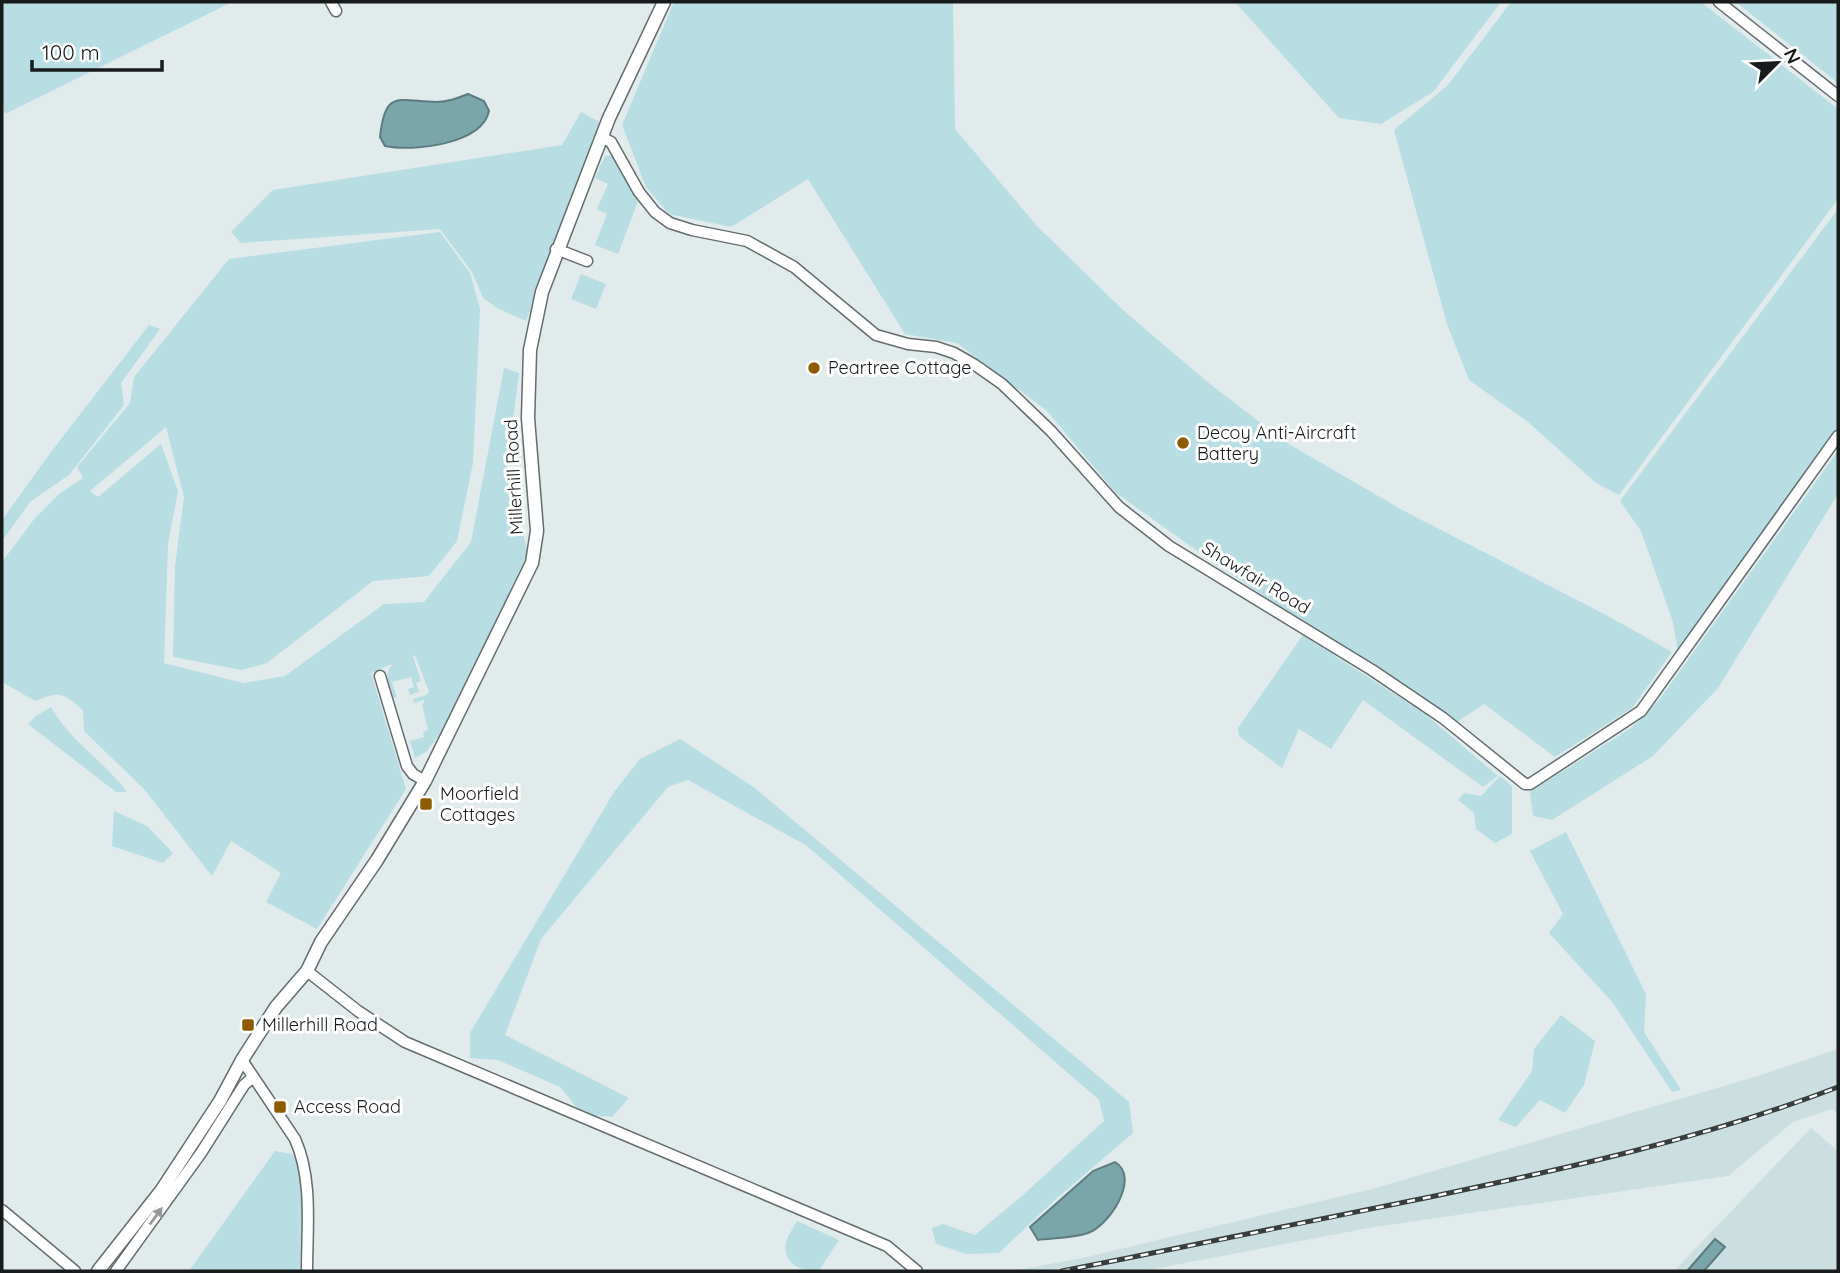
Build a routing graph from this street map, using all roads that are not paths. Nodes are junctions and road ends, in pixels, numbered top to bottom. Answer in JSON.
{"nodes":[{"id":1,"x":664,"y":2,"type":"edge"},
{"id":2,"x":1719,"y":2,"type":"edge"},
{"id":3,"x":1838,"y":96,"type":"edge"},
{"id":4,"x":601,"y":137,"type":"junction"},
{"id":5,"x":556,"y":249,"type":"junction"},
{"id":6,"x":587,"y":261,"type":"dead end"},
{"id":7,"x":1838,"y":436,"type":"edge"},
{"id":8,"x":380,"y":676,"type":"dead end"},
{"id":9,"x":425,"y":781,"type":"junction"},
{"id":10,"x":307,"y":971,"type":"junction"},
{"id":11,"x":242,"y":1060,"type":"junction"},
{"id":12,"x":253,"y":1077,"type":"junction"},
{"id":13,"x":2,"y":1210,"type":"edge"},
{"id":14,"x":75,"y":1271,"type":"edge"},
{"id":15,"x":98,"y":1271,"type":"edge"},
{"id":16,"x":117,"y":1271,"type":"edge"},
{"id":17,"x":307,"y":1271,"type":"edge"},
{"id":18,"x":917,"y":1271,"type":"edge"}],
"edges":[{"from":1,"to":4,"type":"main road","name":"Millerhill Road"},
{"from":2,"to":3,"type":"street"},
{"from":4,"to":5,"type":"main road","name":"Millerhill Road"},
{"from":4,"to":7,"type":"street","name":"Shawfair Road"},
{"from":5,"to":6,"type":"street"},
{"from":5,"to":9,"type":"main road","name":"Millerhill Road"},
{"from":8,"to":9,"type":"street"},
{"from":9,"to":10,"type":"main road","name":"Millerhill Road"},
{"from":10,"to":11,"type":"main road","name":"Millerhill Road"},
{"from":10,"to":18,"type":"street"},
{"from":11,"to":12,"type":"street"},
{"from":11,"to":15,"type":"main road","name":"Millerhill Road"},
{"from":16,"to":12,"type":"street","one_way":true},
{"from":12,"to":17,"type":"street"},
{"from":13,"to":14,"type":"street"}]}
